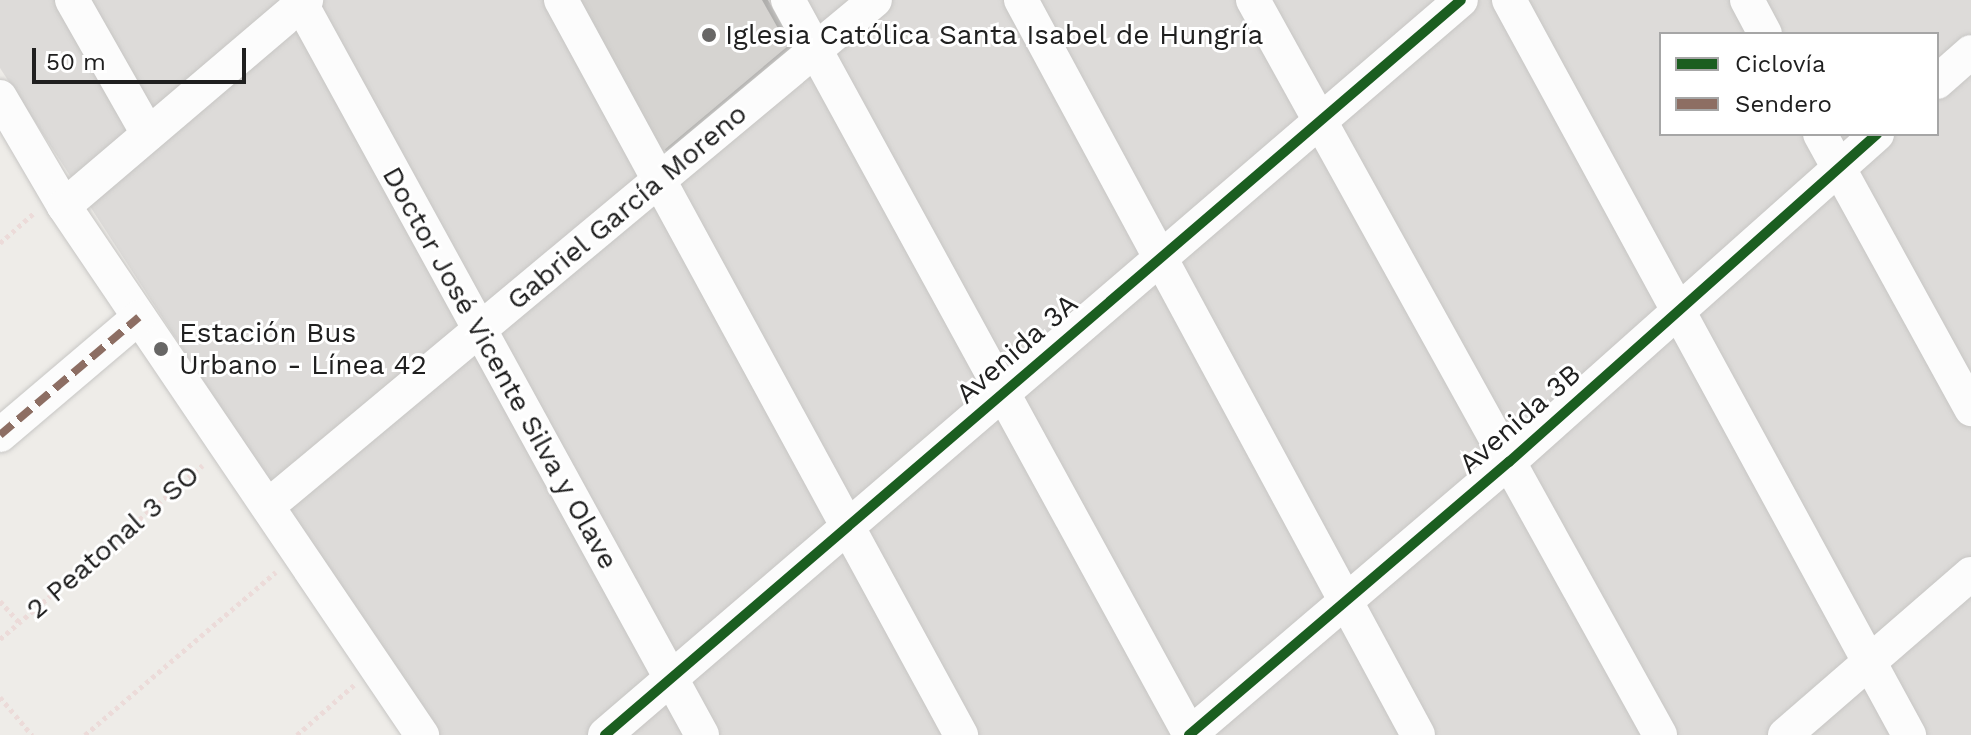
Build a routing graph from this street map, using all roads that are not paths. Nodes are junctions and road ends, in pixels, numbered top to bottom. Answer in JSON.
{"nodes":[{"id":1,"x":72,"y":0,"type":"edge"},
{"id":2,"x":561,"y":0,"type":"edge"},
{"id":3,"x":788,"y":0,"type":"edge"},
{"id":4,"x":875,"y":0,"type":"edge"},
{"id":5,"x":1021,"y":0,"type":"edge"},
{"id":6,"x":1253,"y":0,"type":"edge"},
{"id":7,"x":1461,"y":0,"type":"edge"},
{"id":8,"x":1509,"y":0,"type":"edge"},
{"id":9,"x":1747,"y":0,"type":"edge"},
{"id":10,"x":302,"y":1,"type":"edge"},
{"id":11,"x":1764,"y":32,"type":"edge"},
{"id":12,"x":816,"y":50,"type":"junction"},
{"id":13,"x":1971,"y":52,"type":"edge"},
{"id":14,"x":1939,"y":80,"type":"edge"},
{"id":15,"x":0,"y":97,"type":"edge"},
{"id":16,"x":1320,"y":121,"type":"junction"},
{"id":17,"x":148,"y":134,"type":"junction"},
{"id":18,"x":1821,"y":136,"type":"edge"},
{"id":19,"x":1875,"y":136,"type":"edge"},
{"id":20,"x":1839,"y":168,"type":"junction"},
{"id":21,"x":661,"y":179,"type":"junction"},
{"id":22,"x":60,"y":200,"type":"junction"},
{"id":23,"x":1160,"y":258,"type":"junction"},
{"id":24,"x":1679,"y":311,"type":"junction"},
{"id":25,"x":139,"y":317,"type":"junction"},
{"id":26,"x":478,"y":331,"type":"junction"},
{"id":27,"x":1002,"y":393,"type":"junction"},
{"id":28,"x":1971,"y":409,"type":"edge"},
{"id":29,"x":0,"y":435,"type":"edge"},
{"id":30,"x":1509,"y":462,"type":"junction"},
{"id":31,"x":268,"y":506,"type":"junction"},
{"id":32,"x":848,"y":525,"type":"junction"},
{"id":33,"x":1971,"y":574,"type":"edge"},
{"id":34,"x":1346,"y":602,"type":"junction"},
{"id":35,"x":1870,"y":662,"type":"junction"},
{"id":36,"x":670,"y":678,"type":"junction"},
{"id":37,"x":422,"y":735,"type":"edge"},
{"id":38,"x":605,"y":735,"type":"edge"},
{"id":39,"x":702,"y":735,"type":"edge"},
{"id":40,"x":961,"y":735,"type":"edge"},
{"id":41,"x":1189,"y":735,"type":"edge"},
{"id":42,"x":1418,"y":735,"type":"edge"},
{"id":43,"x":1660,"y":735,"type":"edge"},
{"id":44,"x":1785,"y":735,"type":"edge"},
{"id":45,"x":1909,"y":735,"type":"edge"}],
"edges":[{"from":1,"to":17,"type":"street"},
{"from":2,"to":21,"type":"street"},
{"from":3,"to":12,"type":"street"},
{"from":4,"to":12,"type":"street","name":"Gabriel García Moreno"},
{"from":5,"to":23,"type":"street"},
{"from":6,"to":16,"type":"street"},
{"from":7,"to":16,"type":"street","name":"Avenida 3A"},
{"from":8,"to":24,"type":"street"},
{"from":9,"to":11,"type":"street"},
{"from":10,"to":17,"type":"street"},
{"from":10,"to":26,"type":"street","name":"Doctor José Vicente Silva y Olave"},
{"from":12,"to":21,"type":"street","name":"Gabriel García Moreno"},
{"from":12,"to":27,"type":"street"},
{"from":13,"to":14,"type":"street"},
{"from":15,"to":22,"type":"street"},
{"from":16,"to":23,"type":"street","name":"Avenida 3A"},
{"from":16,"to":30,"type":"street"},
{"from":17,"to":22,"type":"street"},
{"from":18,"to":20,"type":"street"},
{"from":19,"to":20,"type":"street","name":"Avenida 3B"},
{"from":20,"to":24,"type":"street","name":"Avenida 3B"},
{"from":20,"to":28,"type":"street"},
{"from":21,"to":26,"type":"street","name":"Gabriel García Moreno"},
{"from":21,"to":32,"type":"street"},
{"from":22,"to":25,"type":"street"},
{"from":23,"to":27,"type":"street","name":"Avenida 3A"},
{"from":23,"to":34,"type":"street"},
{"from":24,"to":30,"type":"street","name":"Avenida 3B"},
{"from":24,"to":35,"type":"street"},
{"from":25,"to":29,"type":"street"},
{"from":25,"to":31,"type":"street"},
{"from":26,"to":31,"type":"street","name":"Gabriel García Moreno"},
{"from":26,"to":36,"type":"street","name":"Doctor José Vicente Silva y Olave"},
{"from":27,"to":32,"type":"street","name":"Avenida 3A"},
{"from":27,"to":41,"type":"street"},
{"from":30,"to":34,"type":"street","name":"Avenida 3B"},
{"from":30,"to":43,"type":"street"},
{"from":31,"to":37,"type":"street"},
{"from":32,"to":36,"type":"street","name":"Avenida 3A"},
{"from":32,"to":40,"type":"street"},
{"from":33,"to":35,"type":"street"},
{"from":34,"to":41,"type":"street","name":"Avenida 3B"},
{"from":34,"to":42,"type":"street"},
{"from":35,"to":44,"type":"street"},
{"from":35,"to":45,"type":"street"},
{"from":36,"to":38,"type":"street","name":"Avenida 3A"},
{"from":36,"to":39,"type":"street","name":"Doctor José Vicente Silva y Olave"}]}
